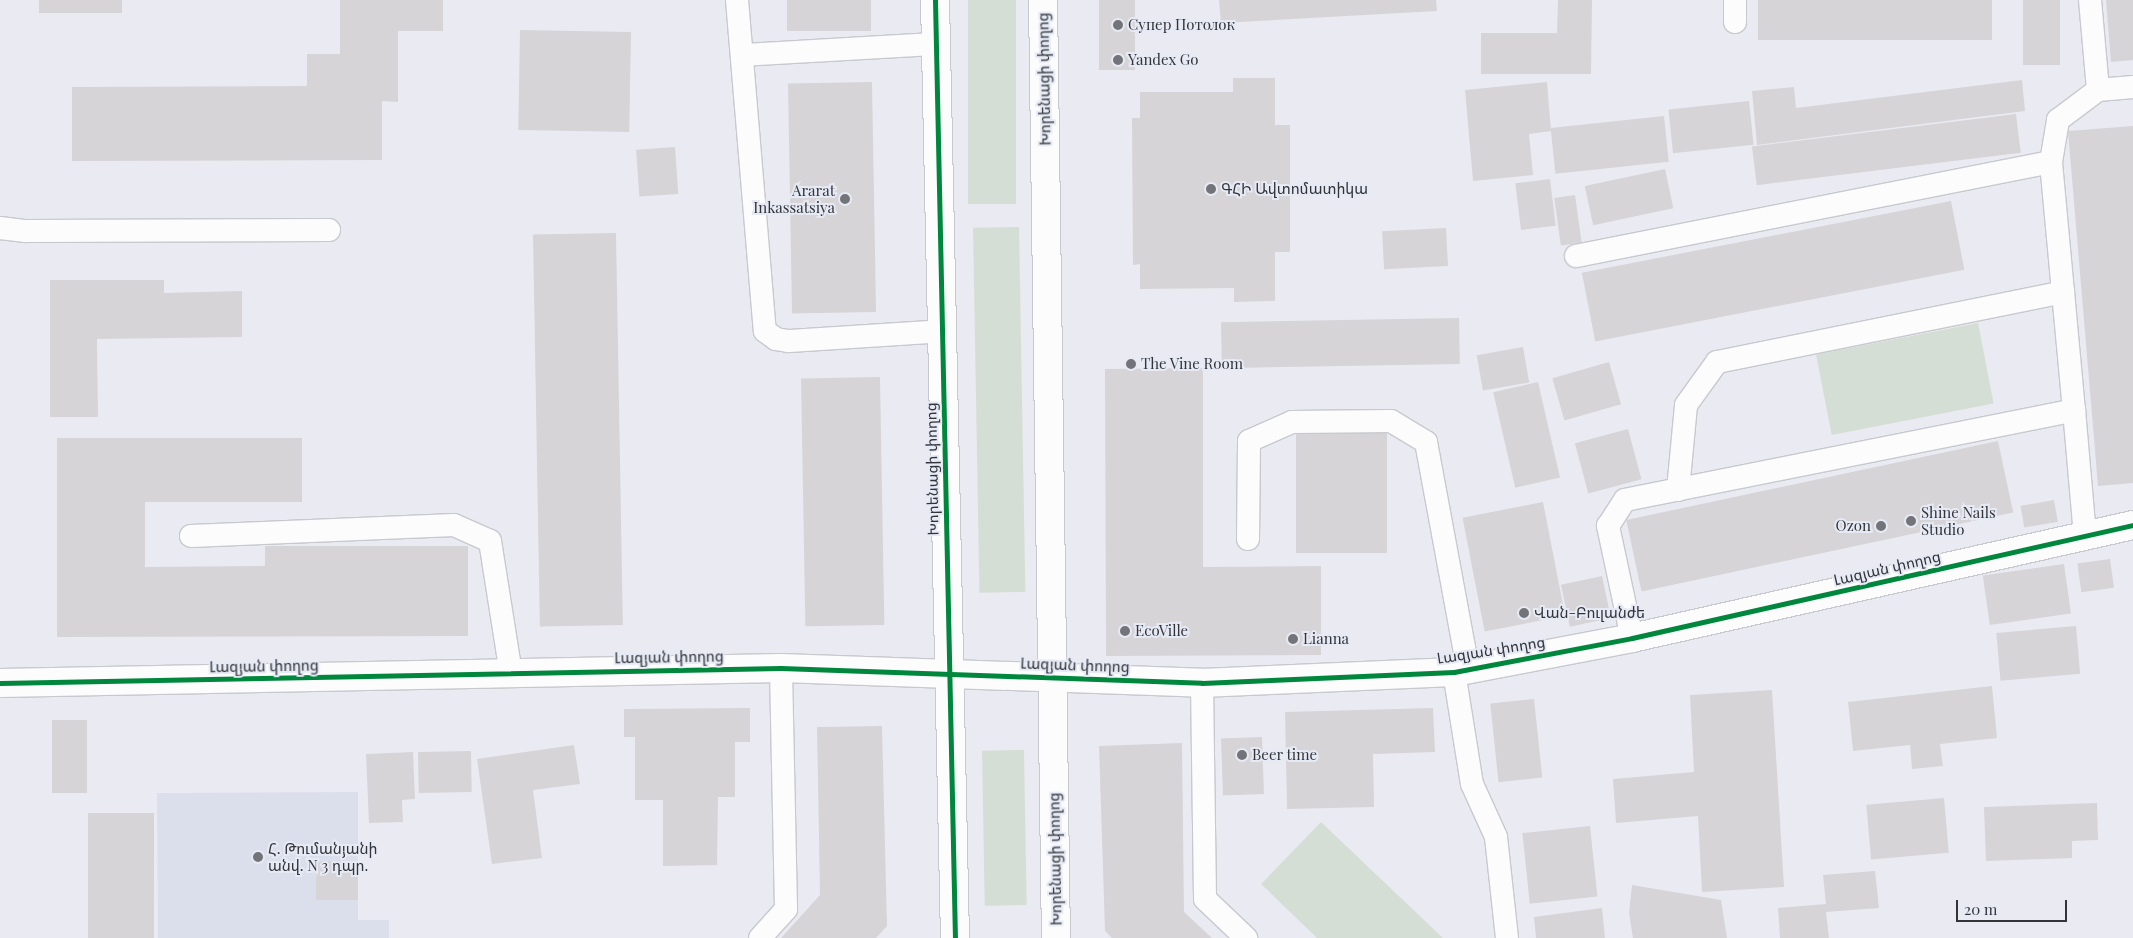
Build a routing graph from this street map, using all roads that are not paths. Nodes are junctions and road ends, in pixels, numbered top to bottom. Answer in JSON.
{"nodes":[{"id":1,"x":736,"y":0,"type":"edge"},
{"id":2,"x":935,"y":0,"type":"edge"},
{"id":3,"x":1043,"y":0,"type":"edge"},
{"id":4,"x":1735,"y":0,"type":"edge"},
{"id":5,"x":2090,"y":0,"type":"edge"},
{"id":6,"x":1735,"y":22,"type":"dead end"},
{"id":7,"x":936,"y":44,"type":"junction"},
{"id":8,"x":743,"y":55,"type":"junction"},
{"id":9,"x":2133,"y":87,"type":"edge"},
{"id":10,"x":2098,"y":90,"type":"junction"},
{"id":11,"x":2051,"y":162,"type":"junction"},
{"id":12,"x":0,"y":228,"type":"edge"},
{"id":13,"x":329,"y":230,"type":"dead end"},
{"id":14,"x":1576,"y":256,"type":"dead end"},
{"id":15,"x":2063,"y":292,"type":"junction"},
{"id":16,"x":942,"y":330,"type":"junction"},
{"id":17,"x":2074,"y":410,"type":"junction"},
{"id":18,"x":1678,"y":490,"type":"junction"},
{"id":19,"x":2133,"y":525,"type":"edge"},
{"id":20,"x":2085,"y":535,"type":"junction"},
{"id":21,"x":191,"y":536,"type":"dead end"},
{"id":22,"x":1248,"y":539,"type":"dead end"},
{"id":23,"x":1632,"y":638,"type":"junction"},
{"id":24,"x":781,"y":668,"type":"junction"},
{"id":25,"x":1461,"y":670,"type":"junction"},
{"id":26,"x":511,"y":673,"type":"junction"},
{"id":27,"x":949,"y":674,"type":"junction"},
{"id":28,"x":1053,"y":677,"type":"junction"},
{"id":29,"x":1202,"y":682,"type":"junction"},
{"id":30,"x":0,"y":683,"type":"edge"},
{"id":31,"x":760,"y":938,"type":"edge"},
{"id":32,"x":955,"y":938,"type":"edge"},
{"id":33,"x":1056,"y":938,"type":"edge"},
{"id":34,"x":1246,"y":938,"type":"edge"},
{"id":35,"x":1507,"y":938,"type":"edge"}],
"edges":[{"from":1,"to":8,"type":"lane"},
{"from":2,"to":7,"type":"street","name":"Խորենացի փողոց"},
{"from":3,"to":28,"type":"street","name":"Խորենացի փողոց"},
{"from":4,"to":6,"type":"lane"},
{"from":5,"to":10,"type":"lane"},
{"from":7,"to":8,"type":"lane"},
{"from":7,"to":16,"type":"street","name":"Խորենացի փողոց"},
{"from":8,"to":16,"type":"lane"},
{"from":9,"to":10,"type":"lane"},
{"from":10,"to":11,"type":"lane"},
{"from":11,"to":14,"type":"lane"},
{"from":11,"to":15,"type":"lane"},
{"from":12,"to":13,"type":"lane"},
{"from":15,"to":17,"type":"lane"},
{"from":15,"to":18,"type":"lane"},
{"from":16,"to":27,"type":"street","name":"Խորենացի փողոց"},
{"from":17,"to":18,"type":"lane"},
{"from":17,"to":20,"type":"lane"},
{"from":18,"to":23,"type":"lane"},
{"from":19,"to":20,"type":"street","name":"Լազյան փողոց"},
{"from":20,"to":23,"type":"street","name":"Լազյան փողոց"},
{"from":21,"to":26,"type":"lane"},
{"from":22,"to":25,"type":"lane"},
{"from":23,"to":25,"type":"street","name":"Լազյան փողոց"},
{"from":24,"to":26,"type":"street","name":"Լազյան փողոց"},
{"from":24,"to":27,"type":"street","name":"Լազյան փողոց"},
{"from":24,"to":31,"type":"lane"},
{"from":25,"to":29,"type":"street","name":"Լազյան փողոց"},
{"from":25,"to":35,"type":"lane"},
{"from":26,"to":30,"type":"street","name":"Լազյան փողոց"},
{"from":27,"to":28,"type":"street","name":"Լազյան փողոց"},
{"from":27,"to":32,"type":"street","name":"Խորենացի փողոց"},
{"from":28,"to":29,"type":"street","name":"Լազյան փողոց"},
{"from":28,"to":33,"type":"street","name":"Խորենացի փողոց"},
{"from":29,"to":34,"type":"lane"}]}
